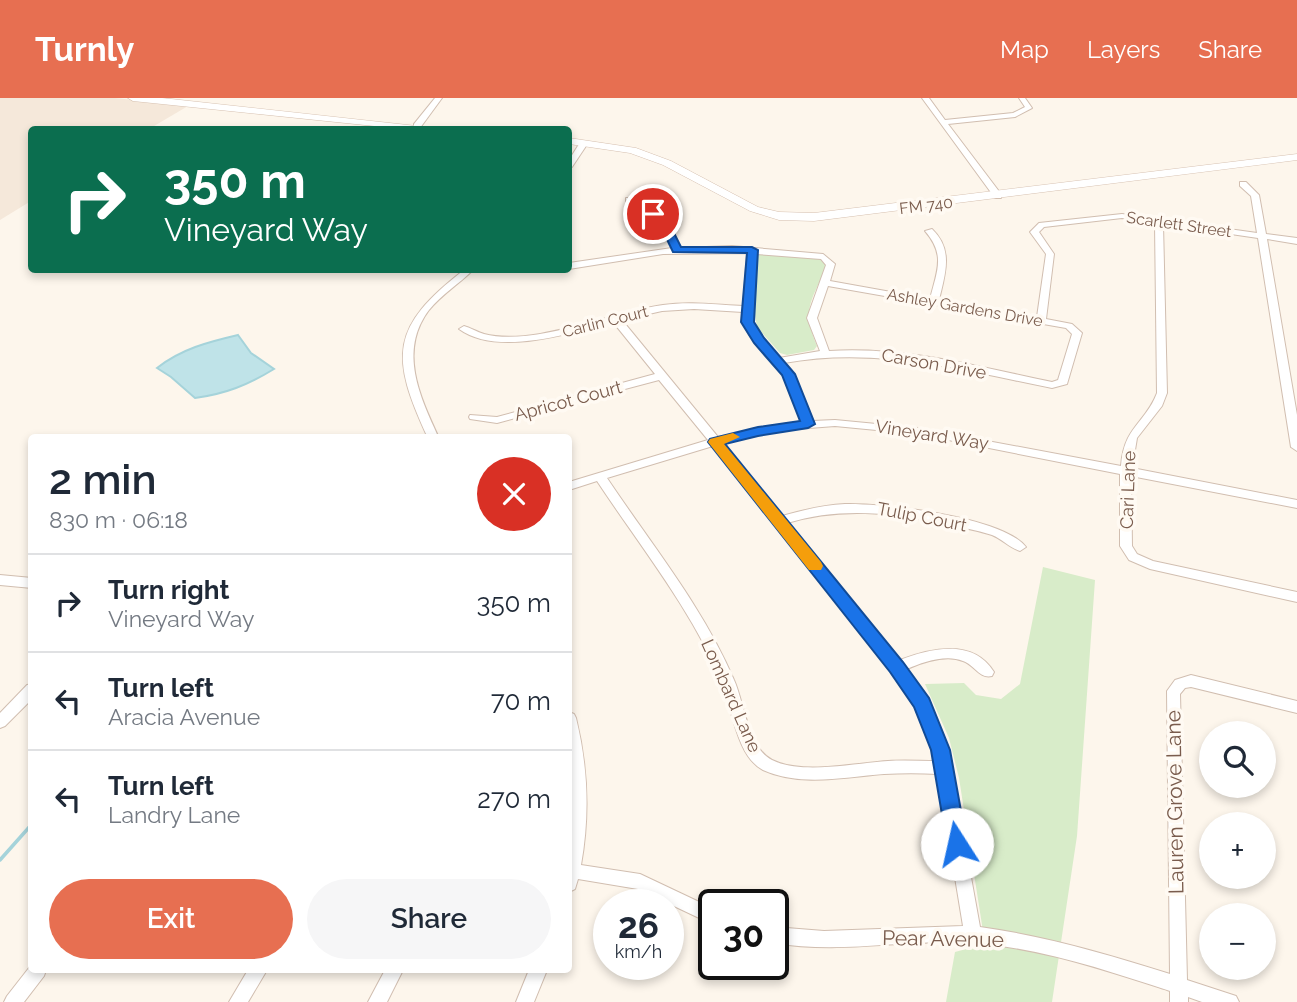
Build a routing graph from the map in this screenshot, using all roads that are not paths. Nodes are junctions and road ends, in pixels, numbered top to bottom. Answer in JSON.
{"nodes":[{"id":1,"x":133,"y":98,"type":"edge"},
{"id":2,"x":439,"y":98,"type":"edge"},
{"id":3,"x":925,"y":98,"type":"edge"},
{"id":4,"x":1022,"y":98,"type":"edge"},
{"id":5,"x":942,"y":123,"type":"junction"},
{"id":6,"x":417,"y":126,"type":"joint"},
{"id":7,"x":572,"y":141,"type":"edge"},
{"id":8,"x":584,"y":143,"type":"junction"},
{"id":9,"x":1297,"y":157,"type":"edge"},
{"id":10,"x":572,"y":161,"type":"edge"},
{"id":11,"x":1243,"y":184,"type":"dead end"},
{"id":12,"x":998,"y":196,"type":"junction"},
{"id":13,"x":629,"y":200,"type":"dead end"},
{"id":14,"x":1159,"y":220,"type":"junction"},
{"id":15,"x":929,"y":231,"type":"dead end"},
{"id":16,"x":1262,"y":236,"type":"junction"},
{"id":17,"x":1297,"y":241,"type":"edge"},
{"id":18,"x":677,"y":250,"type":"junction"},
{"id":19,"x":752,"y":250,"type":"junction"},
{"id":20,"x":572,"y":265,"type":"edge"},
{"id":21,"x":465,"y":273,"type":"edge"},
{"id":22,"x":825,"y":283,"type":"junction"},
{"id":23,"x":934,"y":301,"type":"junction"},
{"id":24,"x":747,"y":309,"type":"junction"},
{"id":25,"x":615,"y":318,"type":"junction"},
{"id":26,"x":1041,"y":320,"type":"junction"},
{"id":27,"x":464,"y":329,"type":"dead end"},
{"id":28,"x":825,"y":352,"type":"junction"},
{"id":29,"x":1070,"y":357,"type":"joint"},
{"id":30,"x":778,"y":361,"type":"junction"},
{"id":31,"x":661,"y":376,"type":"junction"},
{"id":32,"x":474,"y":417,"type":"dead end"},
{"id":33,"x":808,"y":424,"type":"junction"},
{"id":34,"x":432,"y":434,"type":"edge"},
{"id":35,"x":715,"y":442,"type":"junction"},
{"id":36,"x":1297,"y":447,"type":"edge"},
{"id":37,"x":1127,"y":472,"type":"junction"},
{"id":38,"x":600,"y":477,"type":"junction"},
{"id":39,"x":572,"y":485,"type":"edge"},
{"id":40,"x":1297,"y":504,"type":"edge"},
{"id":41,"x":779,"y":521,"type":"junction"},
{"id":42,"x":1020,"y":547,"type":"dead end"},
{"id":43,"x":0,"y":580,"type":"edge"},
{"id":44,"x":28,"y":583,"type":"edge"},
{"id":45,"x":1297,"y":597,"type":"edge"},
{"id":46,"x":897,"y":667,"type":"junction"},
{"id":47,"x":988,"y":673,"type":"dead end"},
{"id":48,"x":28,"y":694,"type":"edge"},
{"id":49,"x":1297,"y":707,"type":"edge"},
{"id":50,"x":0,"y":722,"type":"edge"},
{"id":51,"x":572,"y":730,"type":"edge"},
{"id":52,"x":944,"y":768,"type":"junction"},
{"id":53,"x":575,"y":797,"type":"edge"},
{"id":54,"x":572,"y":868,"type":"edge"},
{"id":55,"x":572,"y":878,"type":"edge"},
{"id":56,"x":698,"y":909,"type":"edge"},
{"id":57,"x":973,"y":934,"type":"junction"},
{"id":58,"x":789,"y":937,"type":"edge"},
{"id":59,"x":36,"y":973,"type":"edge"},
{"id":60,"x":256,"y":973,"type":"edge"},
{"id":61,"x":392,"y":973,"type":"edge"},
{"id":62,"x":537,"y":973,"type":"edge"},
{"id":63,"x":1179,"y":994,"type":"edge"},
{"id":64,"x":13,"y":1002,"type":"edge"},
{"id":65,"x":238,"y":1002,"type":"edge"},
{"id":66,"x":377,"y":1002,"type":"edge"},
{"id":67,"x":525,"y":1002,"type":"edge"},
{"id":68,"x":1230,"y":1002,"type":"edge"}],
"edges":[{"from":1,"to":6,"type":"main road"},
{"from":2,"to":6,"type":"street"},
{"from":3,"to":5,"type":"street"},
{"from":4,"to":5,"type":"street"},
{"from":5,"to":12,"type":"street"},
{"from":7,"to":8,"type":"main road","name":"FM 740","number":"FM 740"},
{"from":8,"to":10,"type":"street"},
{"from":8,"to":12,"type":"main road","name":"FM 740","number":"FM 740"},
{"from":9,"to":12,"type":"main road","name":"FM 740","number":"FM 740"},
{"from":11,"to":16,"type":"street"},
{"from":13,"to":18,"type":"street"},
{"from":14,"to":16,"type":"street","name":"Scarlett Street"},
{"from":14,"to":26,"type":"street","name":"Scarlett Street"},
{"from":14,"to":37,"type":"street","name":"Cari Lane"},
{"from":15,"to":23,"type":"street"},
{"from":16,"to":17,"type":"street","name":"Scarlett Street"},
{"from":16,"to":36,"type":"street"},
{"from":18,"to":19,"type":"street"},
{"from":18,"to":20,"type":"street"},
{"from":19,"to":22,"type":"street"},
{"from":19,"to":24,"type":"street"},
{"from":21,"to":34,"type":"street"},
{"from":22,"to":23,"type":"street","name":"Ashley Gardens Drive"},
{"from":22,"to":28,"type":"street"},
{"from":23,"to":26,"type":"street","name":"Ashley Gardens Drive"},
{"from":24,"to":25,"type":"street","name":"Carlin Court"},
{"from":24,"to":30,"type":"street"},
{"from":25,"to":27,"type":"street","name":"Carlin Court"},
{"from":25,"to":31,"type":"street"},
{"from":26,"to":29,"type":"street","name":"Ashley Gardens Drive"},
{"from":28,"to":29,"type":"street","name":"Carson Drive"},
{"from":28,"to":30,"type":"street","name":"Carson Drive"},
{"from":30,"to":33,"type":"street"},
{"from":31,"to":32,"type":"street","name":"Apricot Court"},
{"from":31,"to":35,"type":"street"},
{"from":33,"to":35,"type":"street","name":"Vineyard Way"},
{"from":33,"to":37,"type":"street","name":"Vineyard Way"},
{"from":35,"to":38,"type":"street","name":"Vineyard Way"},
{"from":35,"to":41,"type":"street"},
{"from":37,"to":40,"type":"street","name":"Vineyard Way"},
{"from":37,"to":45,"type":"street","name":"Cari Lane"},
{"from":38,"to":39,"type":"street","name":"Vineyard Way"},
{"from":38,"to":52,"type":"street","name":"Lombard Lane"},
{"from":41,"to":42,"type":"street","name":"Tulip Court"},
{"from":41,"to":46,"type":"street"},
{"from":43,"to":44,"type":"street"},
{"from":46,"to":47,"type":"street"},
{"from":46,"to":52,"type":"street"},
{"from":48,"to":50,"type":"street"},
{"from":49,"to":63,"type":"street","name":"Lauren Grove Lane"},
{"from":51,"to":53,"type":"street"},
{"from":52,"to":57,"type":"street"},
{"from":53,"to":54,"type":"street"},
{"from":55,"to":56,"type":"street"},
{"from":57,"to":58,"type":"street","name":"Pear Avenue"},
{"from":57,"to":63,"type":"street","name":"Pear Avenue"},
{"from":59,"to":64,"type":"street"},
{"from":60,"to":65,"type":"street"},
{"from":61,"to":66,"type":"street"},
{"from":62,"to":67,"type":"street"},
{"from":63,"to":68,"type":"street","name":"Pear Avenue"}]}
